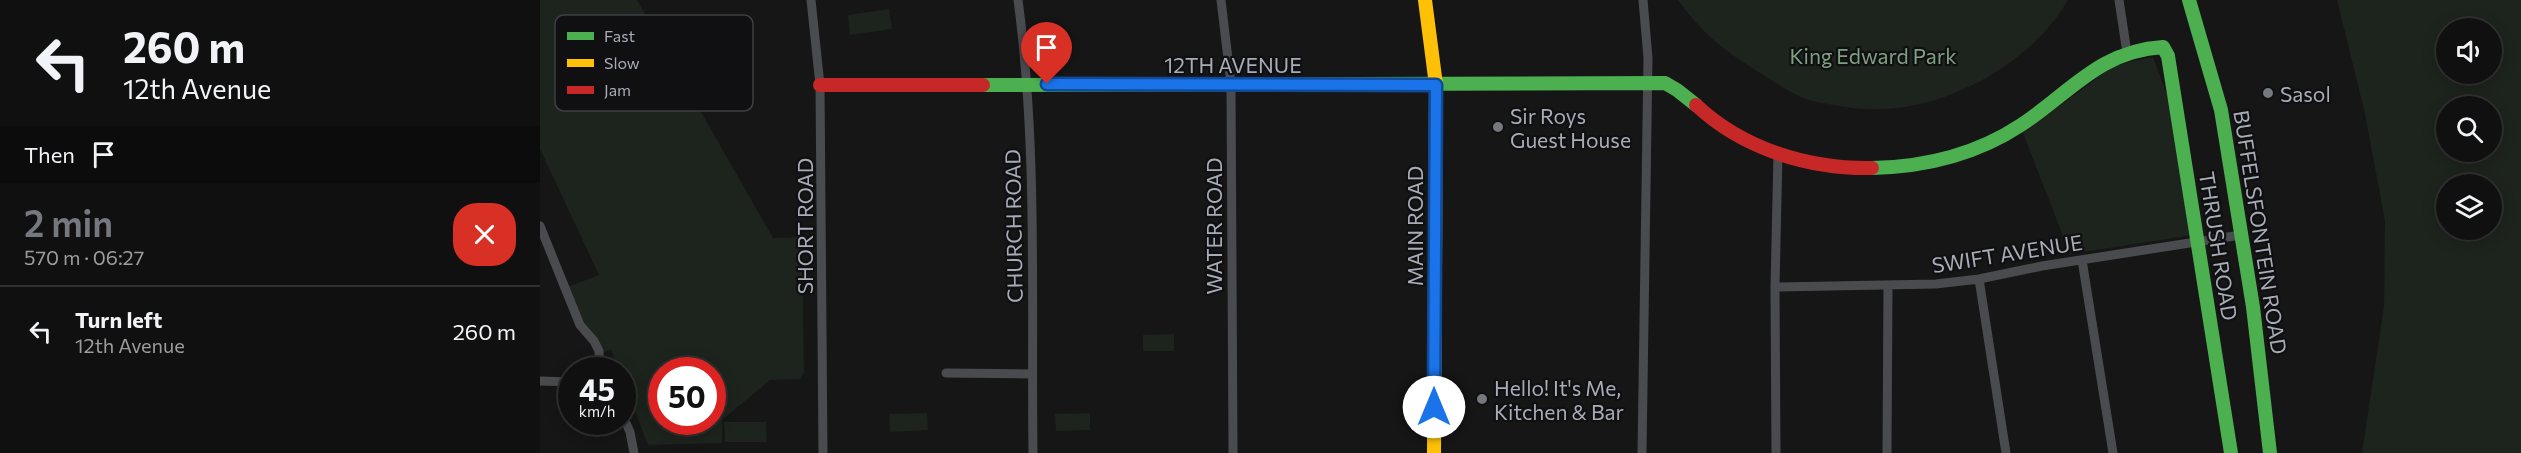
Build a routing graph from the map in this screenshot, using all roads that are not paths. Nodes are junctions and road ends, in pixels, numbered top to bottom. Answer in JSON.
{"nodes":[{"id":1,"x":811,"y":0,"type":"edge"},
{"id":2,"x":1018,"y":0,"type":"edge"},
{"id":3,"x":1221,"y":0,"type":"edge"},
{"id":4,"x":1425,"y":0,"type":"edge"},
{"id":5,"x":1643,"y":0,"type":"edge"},
{"id":6,"x":2119,"y":0,"type":"edge"},
{"id":7,"x":2189,"y":0,"type":"edge"},
{"id":8,"x":2163,"y":47,"type":"joint"},
{"id":9,"x":2127,"y":53,"type":"junction"},
{"id":10,"x":1647,"y":83,"type":"junction"},
{"id":11,"x":1231,"y":84,"type":"junction"},
{"id":12,"x":820,"y":85,"type":"junction"},
{"id":13,"x":1027,"y":85,"type":"junction"},
{"id":14,"x":1436,"y":85,"type":"junction"},
{"id":15,"x":1778,"y":153,"type":"junction"},
{"id":16,"x":540,"y":226,"type":"edge"},
{"id":17,"x":2238,"y":235,"type":"junction"},
{"id":18,"x":2196,"y":242,"type":"junction"},
{"id":19,"x":2082,"y":260,"type":"junction"},
{"id":20,"x":1979,"y":279,"type":"junction"},
{"id":21,"x":1888,"y":285,"type":"junction"},
{"id":22,"x":1775,"y":287,"type":"junction"},
{"id":23,"x":599,"y":357,"type":"edge"},
{"id":24,"x":946,"y":373,"type":"dead end"},
{"id":25,"x":1032,"y":375,"type":"junction"},
{"id":26,"x":540,"y":381,"type":"edge"},
{"id":27,"x":558,"y":382,"type":"edge"},
{"id":28,"x":631,"y":435,"type":"edge"},
{"id":29,"x":634,"y":453,"type":"edge"},
{"id":30,"x":823,"y":453,"type":"edge"},
{"id":31,"x":1033,"y":453,"type":"edge"},
{"id":32,"x":1233,"y":453,"type":"edge"},
{"id":33,"x":1434,"y":453,"type":"edge"},
{"id":34,"x":1642,"y":453,"type":"edge"},
{"id":35,"x":1776,"y":453,"type":"edge"},
{"id":36,"x":1887,"y":453,"type":"edge"},
{"id":37,"x":2006,"y":453,"type":"edge"},
{"id":38,"x":2113,"y":453,"type":"edge"},
{"id":39,"x":2231,"y":453,"type":"edge"},
{"id":40,"x":2270,"y":453,"type":"edge"}],
"edges":[{"from":1,"to":12,"type":"street","name":"SHORT ROAD"},
{"from":2,"to":13,"type":"street","name":"CHURCH ROAD"},
{"from":3,"to":11,"type":"street","name":"WATER ROAD"},
{"from":4,"to":14,"type":"street","name":"MAIN ROAD"},
{"from":5,"to":10,"type":"street"},
{"from":6,"to":9,"type":"street"},
{"from":7,"to":17,"type":"street","name":"BUFFELSFONTEIN ROAD"},
{"from":8,"to":9,"type":"street","name":"12TH AVENUE"},
{"from":8,"to":18,"type":"street","name":"THRUSH ROAD"},
{"from":9,"to":15,"type":"street","name":"12TH AVENUE"},
{"from":10,"to":14,"type":"street","name":"12TH AVENUE"},
{"from":10,"to":15,"type":"street","name":"12TH AVENUE"},
{"from":10,"to":34,"type":"street"},
{"from":11,"to":13,"type":"street","name":"12TH AVENUE"},
{"from":11,"to":14,"type":"street","name":"12TH AVENUE"},
{"from":11,"to":32,"type":"street","name":"WATER ROAD"},
{"from":12,"to":13,"type":"street","name":"12TH AVENUE"},
{"from":12,"to":30,"type":"street","name":"SHORT ROAD"},
{"from":13,"to":25,"type":"street","name":"CHURCH ROAD"},
{"from":14,"to":33,"type":"street","name":"MAIN ROAD"},
{"from":15,"to":22,"type":"street"},
{"from":16,"to":23,"type":"street"},
{"from":17,"to":18,"type":"street","name":"SWIFT AVENUE"},
{"from":17,"to":40,"type":"street","name":"BUFFELSFONTEIN ROAD"},
{"from":18,"to":19,"type":"street","name":"SWIFT AVENUE"},
{"from":18,"to":39,"type":"street","name":"THRUSH ROAD"},
{"from":19,"to":20,"type":"street","name":"SWIFT AVENUE"},
{"from":19,"to":38,"type":"street"},
{"from":20,"to":21,"type":"street","name":"SWIFT AVENUE"},
{"from":20,"to":37,"type":"street"},
{"from":21,"to":22,"type":"street","name":"SWIFT AVENUE"},
{"from":21,"to":36,"type":"street"},
{"from":22,"to":35,"type":"street"},
{"from":24,"to":25,"type":"street"},
{"from":25,"to":31,"type":"street","name":"CHURCH ROAD"},
{"from":26,"to":27,"type":"street"},
{"from":28,"to":29,"type":"street"}]}
